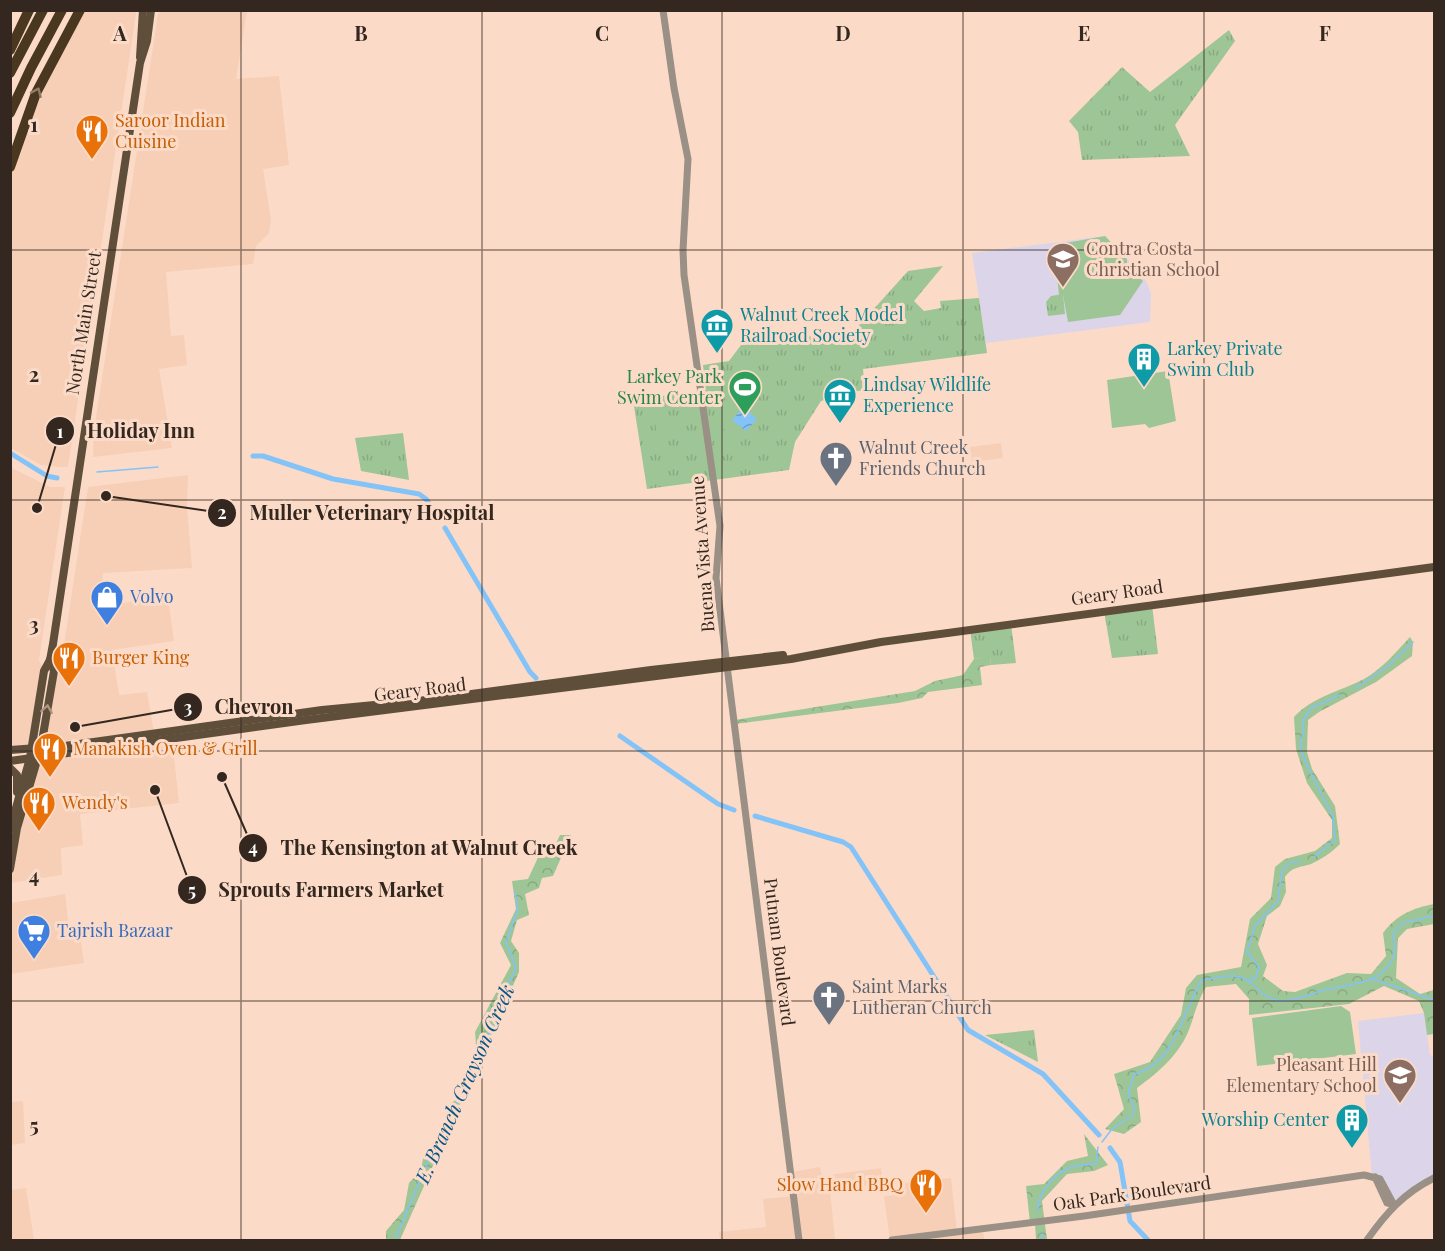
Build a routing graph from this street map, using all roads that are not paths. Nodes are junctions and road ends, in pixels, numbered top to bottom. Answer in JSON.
{"nodes":[{"id":1,"x":29,"y":10,"type":"edge"},
{"id":2,"x":43,"y":10,"type":"edge"},
{"id":3,"x":62,"y":10,"type":"edge"},
{"id":4,"x":80,"y":10,"type":"edge"},
{"id":5,"x":143,"y":10,"type":"edge"},
{"id":6,"x":151,"y":10,"type":"edge"},
{"id":7,"x":663,"y":10,"type":"edge"},
{"id":8,"x":10,"y":50,"type":"edge"},
{"id":9,"x":140,"y":63,"type":"junction"},
{"id":10,"x":10,"y":72,"type":"edge"},
{"id":11,"x":10,"y":113,"type":"edge"},
{"id":12,"x":10,"y":167,"type":"edge"},
{"id":13,"x":1434,"y":567,"type":"edge"},
{"id":14,"x":50,"y":660,"type":"junction"},
{"id":15,"x":727,"y":664,"type":"junction"},
{"id":16,"x":10,"y":750,"type":"edge"},
{"id":17,"x":40,"y":751,"type":"junction"},
{"id":18,"x":31,"y":753,"type":"junction"},
{"id":19,"x":10,"y":761,"type":"edge"},
{"id":20,"x":10,"y":768,"type":"edge"},
{"id":21,"x":18,"y":799,"type":"junction"},
{"id":22,"x":10,"y":829,"type":"edge"},
{"id":23,"x":10,"y":869,"type":"edge"},
{"id":24,"x":1434,"y":1179,"type":"edge"},
{"id":25,"x":1394,"y":1204,"type":"junction"},
{"id":26,"x":799,"y":1240,"type":"edge"},
{"id":27,"x":892,"y":1240,"type":"edge"},
{"id":28,"x":1367,"y":1240,"type":"edge"}],
"edges":[{"from":1,"to":8,"type":"highway"},
{"from":2,"to":10,"type":"highway"},
{"from":3,"to":11,"type":"highway"},
{"from":12,"to":4,"type":"highway","one_way":true},
{"from":5,"to":9,"type":"main road","name":"North Main Street"},
{"from":6,"to":9,"type":"main road","name":"North Main Street"},
{"from":7,"to":15,"type":"street","name":"Buena Vista Avenue"},
{"from":9,"to":14,"type":"main road","name":"North Main Street"},
{"from":13,"to":15,"type":"main road","name":"Geary Road"},
{"from":17,"to":14,"type":"main road","name":"North Main Street","one_way":true},
{"from":14,"to":18,"type":"main road","name":"North Main Street"},
{"from":15,"to":17,"type":"main road","name":"Geary Road"},
{"from":15,"to":26,"type":"street","name":"Putnam Boulevard"},
{"from":16,"to":18,"type":"main road"},
{"from":17,"to":18,"type":"main road","name":"Geary Road"},
{"from":17,"to":23,"type":"main road","name":"North Main Street"},
{"from":18,"to":19,"type":"main road"},
{"from":18,"to":21,"type":"main road","name":"North Main Street"},
{"from":20,"to":21,"type":"main road"},
{"from":21,"to":22,"type":"main road","name":"North Main Street"},
{"from":24,"to":25,"type":"street"},
{"from":25,"to":27,"type":"street","name":"Oak Park Boulevard"},
{"from":25,"to":28,"type":"street"}]}
